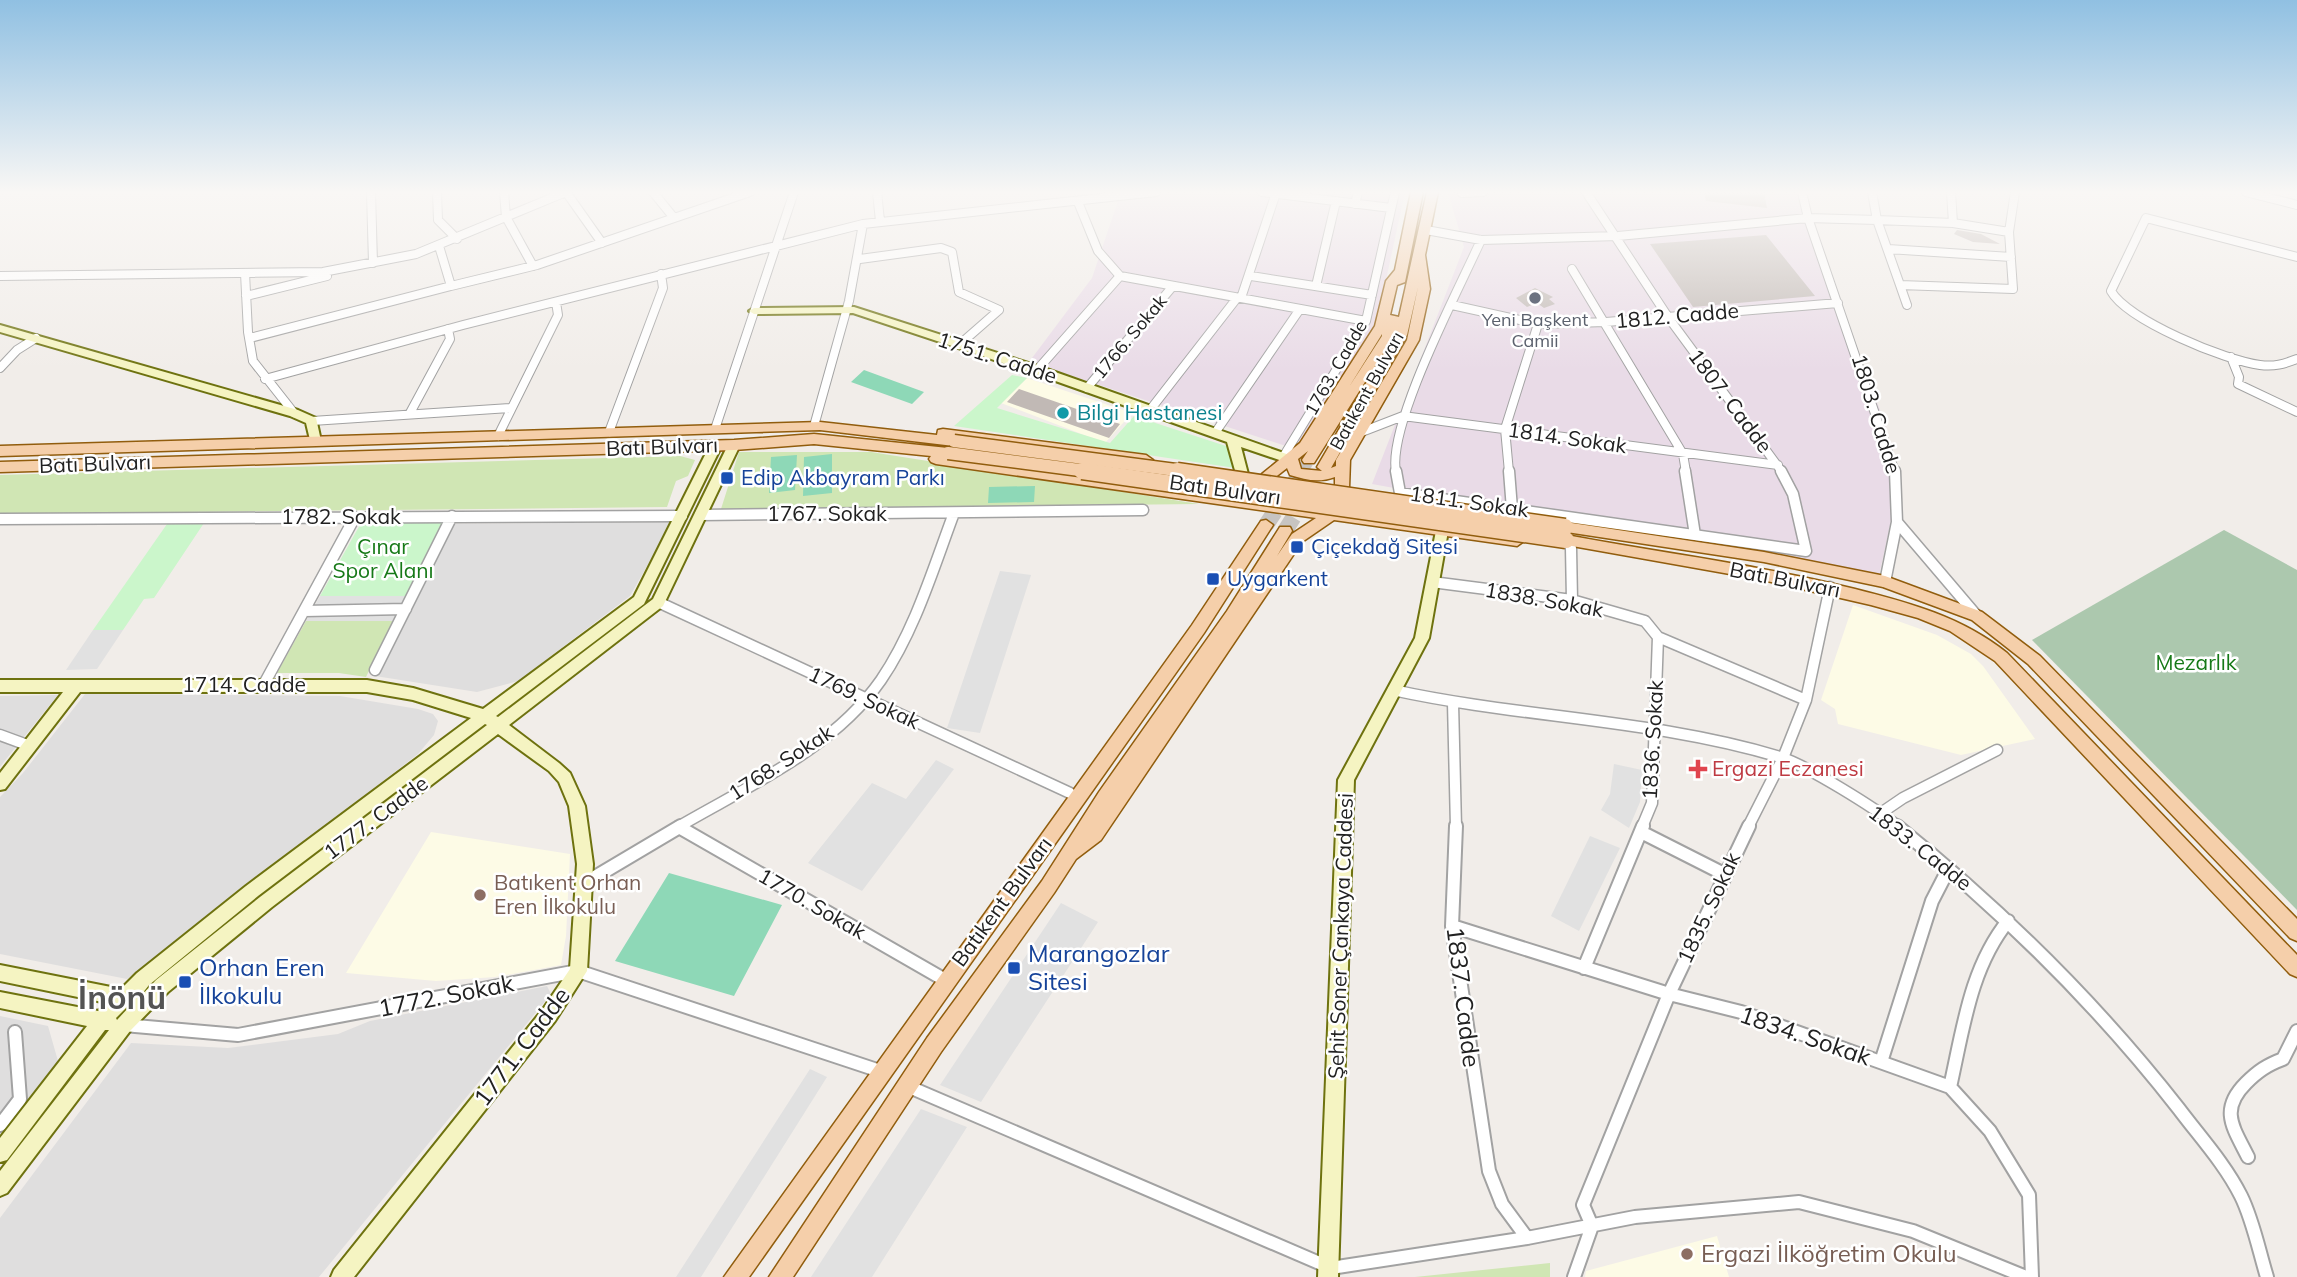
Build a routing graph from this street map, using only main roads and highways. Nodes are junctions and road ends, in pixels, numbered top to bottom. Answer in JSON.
{"nodes":[{"id":1,"x":1405,"y":252,"type":"edge"},
{"id":2,"x":1421,"y":252,"type":"edge"},
{"id":3,"x":1420,"y":256,"type":"junction"},
{"id":4,"x":1401,"y":271,"type":"junction"},
{"id":5,"x":754,"y":311,"type":"road end"},
{"id":6,"x":0,"y":328,"type":"edge"},
{"id":7,"x":915,"y":436,"type":"junction"},
{"id":8,"x":716,"y":437,"type":"junction"},
{"id":9,"x":1234,"y":440,"type":"junction"},
{"id":10,"x":316,"y":442,"type":"junction"},
{"id":11,"x":880,"y":444,"type":"junction"},
{"id":12,"x":734,"y":445,"type":"junction"},
{"id":13,"x":951,"y":447,"type":"junction"},
{"id":14,"x":0,"y":451,"type":"edge"},
{"id":15,"x":1287,"y":458,"type":"junction"},
{"id":16,"x":1309,"y":460,"type":"tunnel mouth"},
{"id":17,"x":1342,"y":465,"type":"junction"},
{"id":18,"x":0,"y":467,"type":"edge"},
{"id":19,"x":1324,"y":467,"type":"tunnel mouth"},
{"id":20,"x":1242,"y":474,"type":"junction"},
{"id":21,"x":1267,"y":477,"type":"junction"},
{"id":22,"x":1342,"y":488,"type":"junction"},
{"id":23,"x":1257,"y":506,"type":"junction"},
{"id":24,"x":1331,"y":515,"type":"junction"},
{"id":25,"x":1262,"y":525,"type":"junction"},
{"id":26,"x":1442,"y":531,"type":"junction"},
{"id":27,"x":1294,"y":532,"type":"junction"},
{"id":28,"x":1625,"y":535,"type":"junction"},
{"id":29,"x":1567,"y":538,"type":"junction"},
{"id":30,"x":77,"y":685,"type":"junction"},
{"id":31,"x":0,"y":686,"type":"edge"},
{"id":32,"x":491,"y":721,"type":"junction"},
{"id":33,"x":0,"y":784,"type":"edge"},
{"id":34,"x":1063,"y":817,"type":"junction"},
{"id":35,"x":2297,"y":932,"type":"edge"},
{"id":36,"x":2297,"y":968,"type":"edge"},
{"id":37,"x":0,"y":973,"type":"edge"},
{"id":38,"x":122,"y":998,"type":"junction"},
{"id":39,"x":0,"y":1000,"type":"edge"},
{"id":40,"x":145,"y":1002,"type":"junction"},
{"id":41,"x":102,"y":1020,"type":"junction"},
{"id":42,"x":124,"y":1025,"type":"junction"},
{"id":43,"x":0,"y":1153,"type":"edge"},
{"id":44,"x":0,"y":1186,"type":"edge"},
{"id":45,"x":1330,"y":1272,"type":"edge"},
{"id":46,"x":341,"y":1277,"type":"edge"},
{"id":47,"x":735,"y":1277,"type":"edge"},
{"id":48,"x":780,"y":1277,"type":"edge"}],
"edges":[{"from":1,"to":4,"type":"main road","name":"Batıkent Bulvarı"},
{"from":2,"to":3,"type":"main road","name":"Batıkent Bulvarı"},
{"from":3,"to":17,"type":"main road"},
{"from":3,"to":19,"type":"main road","name":"Batıkent Bulvarı"},
{"from":4,"to":15,"type":"main road"},
{"from":4,"to":16,"type":"main road","name":"Batıkent Bulvarı"},
{"from":5,"to":9,"type":"main road","name":"1751. Cadde"},
{"from":6,"to":10,"type":"main road"},
{"from":7,"to":8,"type":"main road","name":"Batı Bulvarı"},
{"from":7,"to":13,"type":"main road","name":"Batı Bulvarı"},
{"from":7,"to":20,"type":"main road"},
{"from":8,"to":10,"type":"main road","name":"Batı Bulvarı"},
{"from":8,"to":12,"type":"main road","name":"Batı Bulvarı"},
{"from":8,"to":18,"type":"main road","name":"Batı Bulvarı"},
{"from":8,"to":32,"type":"main road","name":"1777. Cadde"},
{"from":9,"to":15,"type":"main road","name":"1751. Cadde"},
{"from":9,"to":20,"type":"main road"},
{"from":10,"to":14,"type":"main road","name":"Batı Bulvarı"},
{"from":11,"to":12,"type":"main road","name":"Batı Bulvarı"},
{"from":11,"to":13,"type":"main road","name":"Batı Bulvarı"},
{"from":11,"to":23,"type":"main road"},
{"from":12,"to":32,"type":"main road","name":"1777. Cadde"},
{"from":13,"to":29,"type":"main road","name":"Batı Bulvarı","bridge":true},
{"from":15,"to":17,"type":"main road"},
{"from":15,"to":21,"type":"main road"},
{"from":17,"to":22,"type":"main road"},
{"from":20,"to":21,"type":"main road"},
{"from":21,"to":22,"type":"main road"},
{"from":21,"to":23,"type":"main road"},
{"from":22,"to":24,"type":"main road"},
{"from":22,"to":28,"type":"main road"},
{"from":23,"to":24,"type":"main road"},
{"from":23,"to":25,"type":"main road"},
{"from":24,"to":26,"type":"main road"},
{"from":24,"to":27,"type":"main road"},
{"from":25,"to":27,"type":"main road"},
{"from":25,"to":34,"type":"main road","name":"Batıkent Bulvarı"},
{"from":25,"to":34,"type":"main road"},
{"from":26,"to":29,"type":"main road"},
{"from":26,"to":45,"type":"main road","name":"Şehit Soner Çankaya Caddesi"},
{"from":27,"to":48,"type":"main road","name":"Batıkent Bulvarı"},
{"from":28,"to":29,"type":"main road","name":"Batı Bulvarı"},
{"from":28,"to":35,"type":"main road","name":"Batı Bulvarı"},
{"from":29,"to":36,"type":"main road","name":"Batı Bulvarı"},
{"from":30,"to":31,"type":"main road","name":"1714. Cadde"},
{"from":30,"to":32,"type":"main road","name":"1714. Cadde"},
{"from":30,"to":33,"type":"main road"},
{"from":32,"to":38,"type":"main road","name":"1777. Cadde"},
{"from":32,"to":40,"type":"main road","name":"1777. Cadde"},
{"from":32,"to":46,"type":"main road","name":"1771. Cadde"},
{"from":34,"to":47,"type":"main road","name":"Batıkent Bulvarı"},
{"from":37,"to":38,"type":"main road"},
{"from":38,"to":40,"type":"main road"},
{"from":38,"to":41,"type":"main road","name":"1777. Cadde"},
{"from":39,"to":41,"type":"main road"},
{"from":40,"to":42,"type":"main road","name":"1777. Cadde"},
{"from":41,"to":42,"type":"main road"},
{"from":41,"to":43,"type":"main road","name":"1777. Cadde"},
{"from":42,"to":44,"type":"main road","name":"1777. Cadde"}]}
